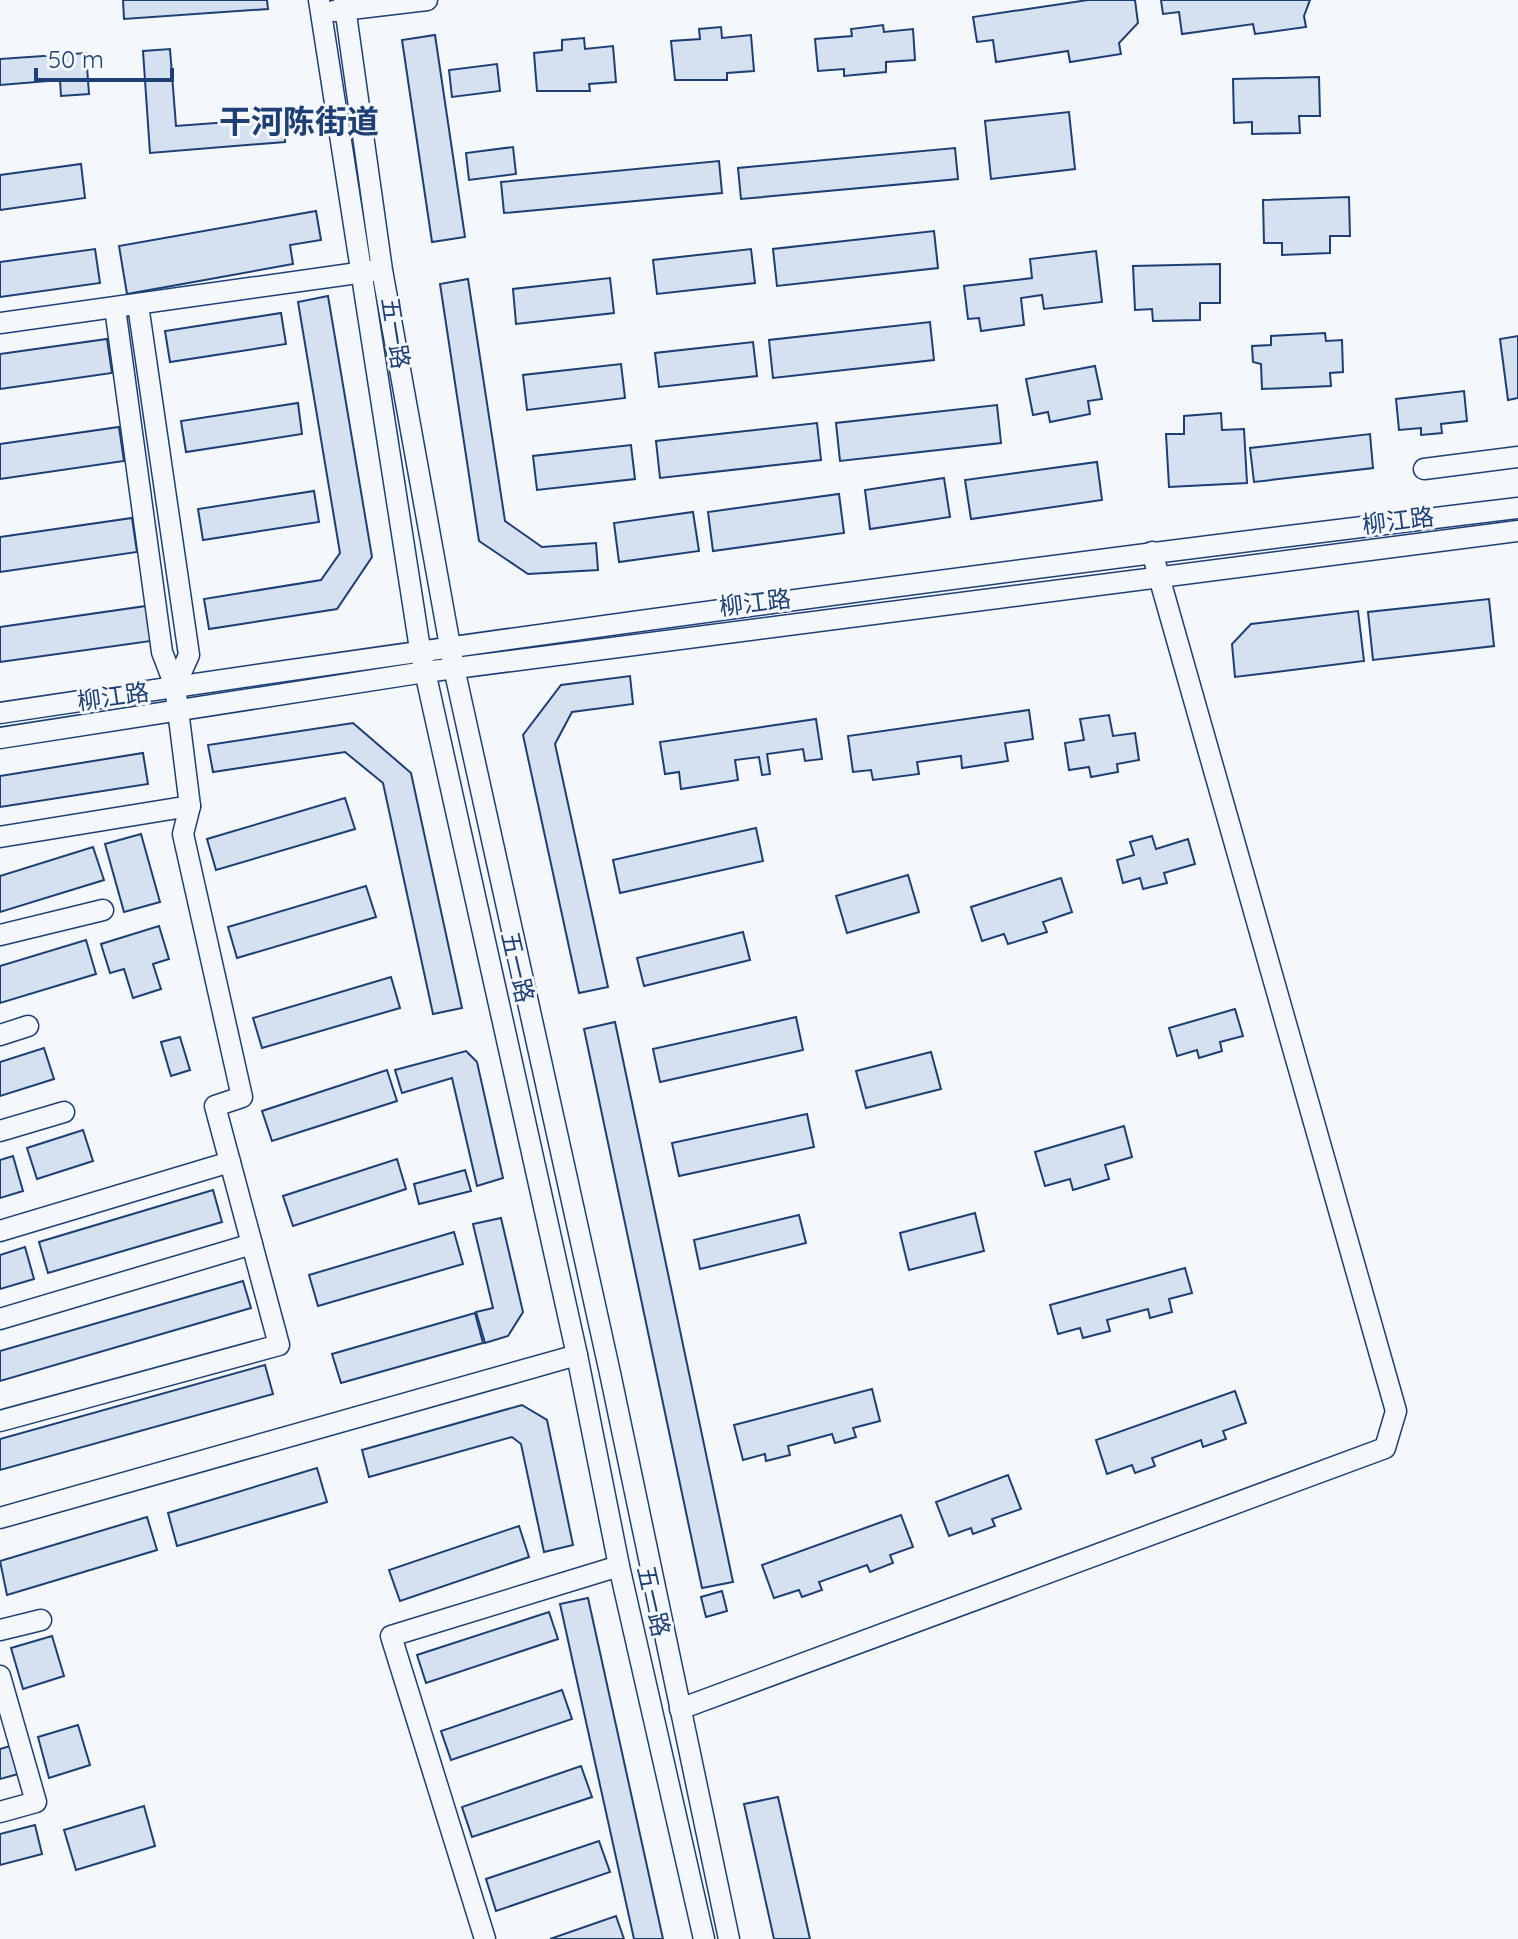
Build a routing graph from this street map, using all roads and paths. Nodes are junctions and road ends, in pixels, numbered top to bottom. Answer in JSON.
{"nodes":[{"id":1,"x":427,"y":0,"type":"edge"},
{"id":2,"x":344,"y":5,"type":"edge"},
{"id":3,"x":320,"y":6,"type":"edge"},
{"id":4,"x":382,"y":270,"type":"junction"},
{"id":5,"x":360,"y":273,"type":"junction"},
{"id":6,"x":138,"y":305,"type":"junction"},
{"id":7,"x":115,"y":308,"type":"junction"},
{"id":8,"x":0,"y":323,"type":"edge"},
{"id":9,"x":1518,"y":457,"type":"edge"},
{"id":10,"x":1424,"y":469,"type":"dead end"},
{"id":11,"x":1518,"y":508,"type":"edge"},
{"id":12,"x":1518,"y":531,"type":"edge"},
{"id":13,"x":1152,"y":552,"type":"junction"},
{"id":14,"x":1159,"y":575,"type":"junction"},
{"id":15,"x":450,"y":645,"type":"junction"},
{"id":16,"x":420,"y":649,"type":"junction"},
{"id":17,"x":454,"y":668,"type":"junction"},
{"id":18,"x":425,"y":672,"type":"junction"},
{"id":19,"x":175,"y":686,"type":"junction"},
{"id":20,"x":0,"y":713,"type":"edge"},
{"id":21,"x":178,"y":713,"type":"junction"},
{"id":22,"x":0,"y":738,"type":"edge"},
{"id":23,"x":190,"y":806,"type":"junction"},
{"id":24,"x":0,"y":837,"type":"edge"},
{"id":25,"x":103,"y":910,"type":"dead end"},
{"id":26,"x":0,"y":935,"type":"edge"},
{"id":27,"x":28,"y":1026,"type":"dead end"},
{"id":28,"x":0,"y":1035,"type":"edge"},
{"id":29,"x":64,"y":1112,"type":"dead end"},
{"id":30,"x":0,"y":1131,"type":"edge"},
{"id":31,"x":230,"y":1162,"type":"junction"},
{"id":32,"x":0,"y":1231,"type":"edge"},
{"id":33,"x":252,"y":1244,"type":"junction"},
{"id":34,"x":0,"y":1319,"type":"edge"},
{"id":35,"x":577,"y":1355,"type":"junction"},
{"id":36,"x":610,"y":1373,"type":"junction"},
{"id":37,"x":582,"y":1380,"type":"junction"},
{"id":38,"x":0,"y":1421,"type":"edge"},
{"id":39,"x":0,"y":1518,"type":"edge"},
{"id":40,"x":619,"y":1566,"type":"junction"},
{"id":41,"x":41,"y":1620,"type":"dead end"},
{"id":42,"x":0,"y":1630,"type":"edge"},
{"id":43,"x":0,"y":1676,"type":"edge"},
{"id":44,"x":680,"y":1709,"type":"junction"},
{"id":45,"x":0,"y":1812,"type":"edge"},
{"id":46,"x":485,"y":1939,"type":"edge"},
{"id":47,"x":704,"y":1939,"type":"edge"},
{"id":48,"x":729,"y":1939,"type":"edge"}],
"edges":[{"from":1,"to":2,"type":"street"},
{"from":2,"to":3,"type":"street"},
{"from":2,"to":4,"type":"street","name":"五一路"},
{"from":3,"to":5,"type":"street","name":"五一路"},
{"from":4,"to":5,"type":"street"},
{"from":4,"to":15,"type":"street","name":"五一路"},
{"from":5,"to":6,"type":"street"},
{"from":5,"to":16,"type":"street","name":"五一路"},
{"from":6,"to":7,"type":"street"},
{"from":6,"to":19,"type":"street"},
{"from":7,"to":8,"type":"street"},
{"from":7,"to":19,"type":"street"},
{"from":9,"to":10,"type":"street"},
{"from":11,"to":13,"type":"street","name":"柳江路"},
{"from":12,"to":14,"type":"street","name":"柳江路"},
{"from":13,"to":14,"type":"street"},
{"from":13,"to":15,"type":"street","name":"柳江路"},
{"from":14,"to":17,"type":"street","name":"柳江路"},
{"from":14,"to":44,"type":"street"},
{"from":15,"to":16,"type":"street","name":"柳江路"},
{"from":15,"to":17,"type":"street","name":"五一路"},
{"from":16,"to":18,"type":"street","name":"五一路"},
{"from":16,"to":19,"type":"street","name":"柳江路"},
{"from":17,"to":18,"type":"street","name":"柳江路"},
{"from":17,"to":36,"type":"street","name":"五一路"},
{"from":18,"to":21,"type":"street","name":"柳江路"},
{"from":18,"to":35,"type":"street","name":"五一路"},
{"from":19,"to":20,"type":"street","name":"柳江路"},
{"from":19,"to":21,"type":"street"},
{"from":21,"to":22,"type":"street","name":"柳江路"},
{"from":21,"to":23,"type":"street"},
{"from":23,"to":24,"type":"street"},
{"from":23,"to":31,"type":"street"},
{"from":25,"to":26,"type":"street"},
{"from":27,"to":28,"type":"street"},
{"from":29,"to":30,"type":"street"},
{"from":31,"to":32,"type":"street"},
{"from":31,"to":33,"type":"street"},
{"from":33,"to":34,"type":"street"},
{"from":33,"to":38,"type":"street"},
{"from":35,"to":37,"type":"street","name":"五一路"},
{"from":35,"to":39,"type":"street"},
{"from":36,"to":37,"type":"street"},
{"from":36,"to":44,"type":"street","name":"五一路"},
{"from":37,"to":40,"type":"street","name":"五一路"},
{"from":40,"to":46,"type":"street"},
{"from":40,"to":47,"type":"street","name":"五一路"},
{"from":41,"to":42,"type":"street"},
{"from":43,"to":45,"type":"street"},
{"from":44,"to":48,"type":"street","name":"五一路"}]}
